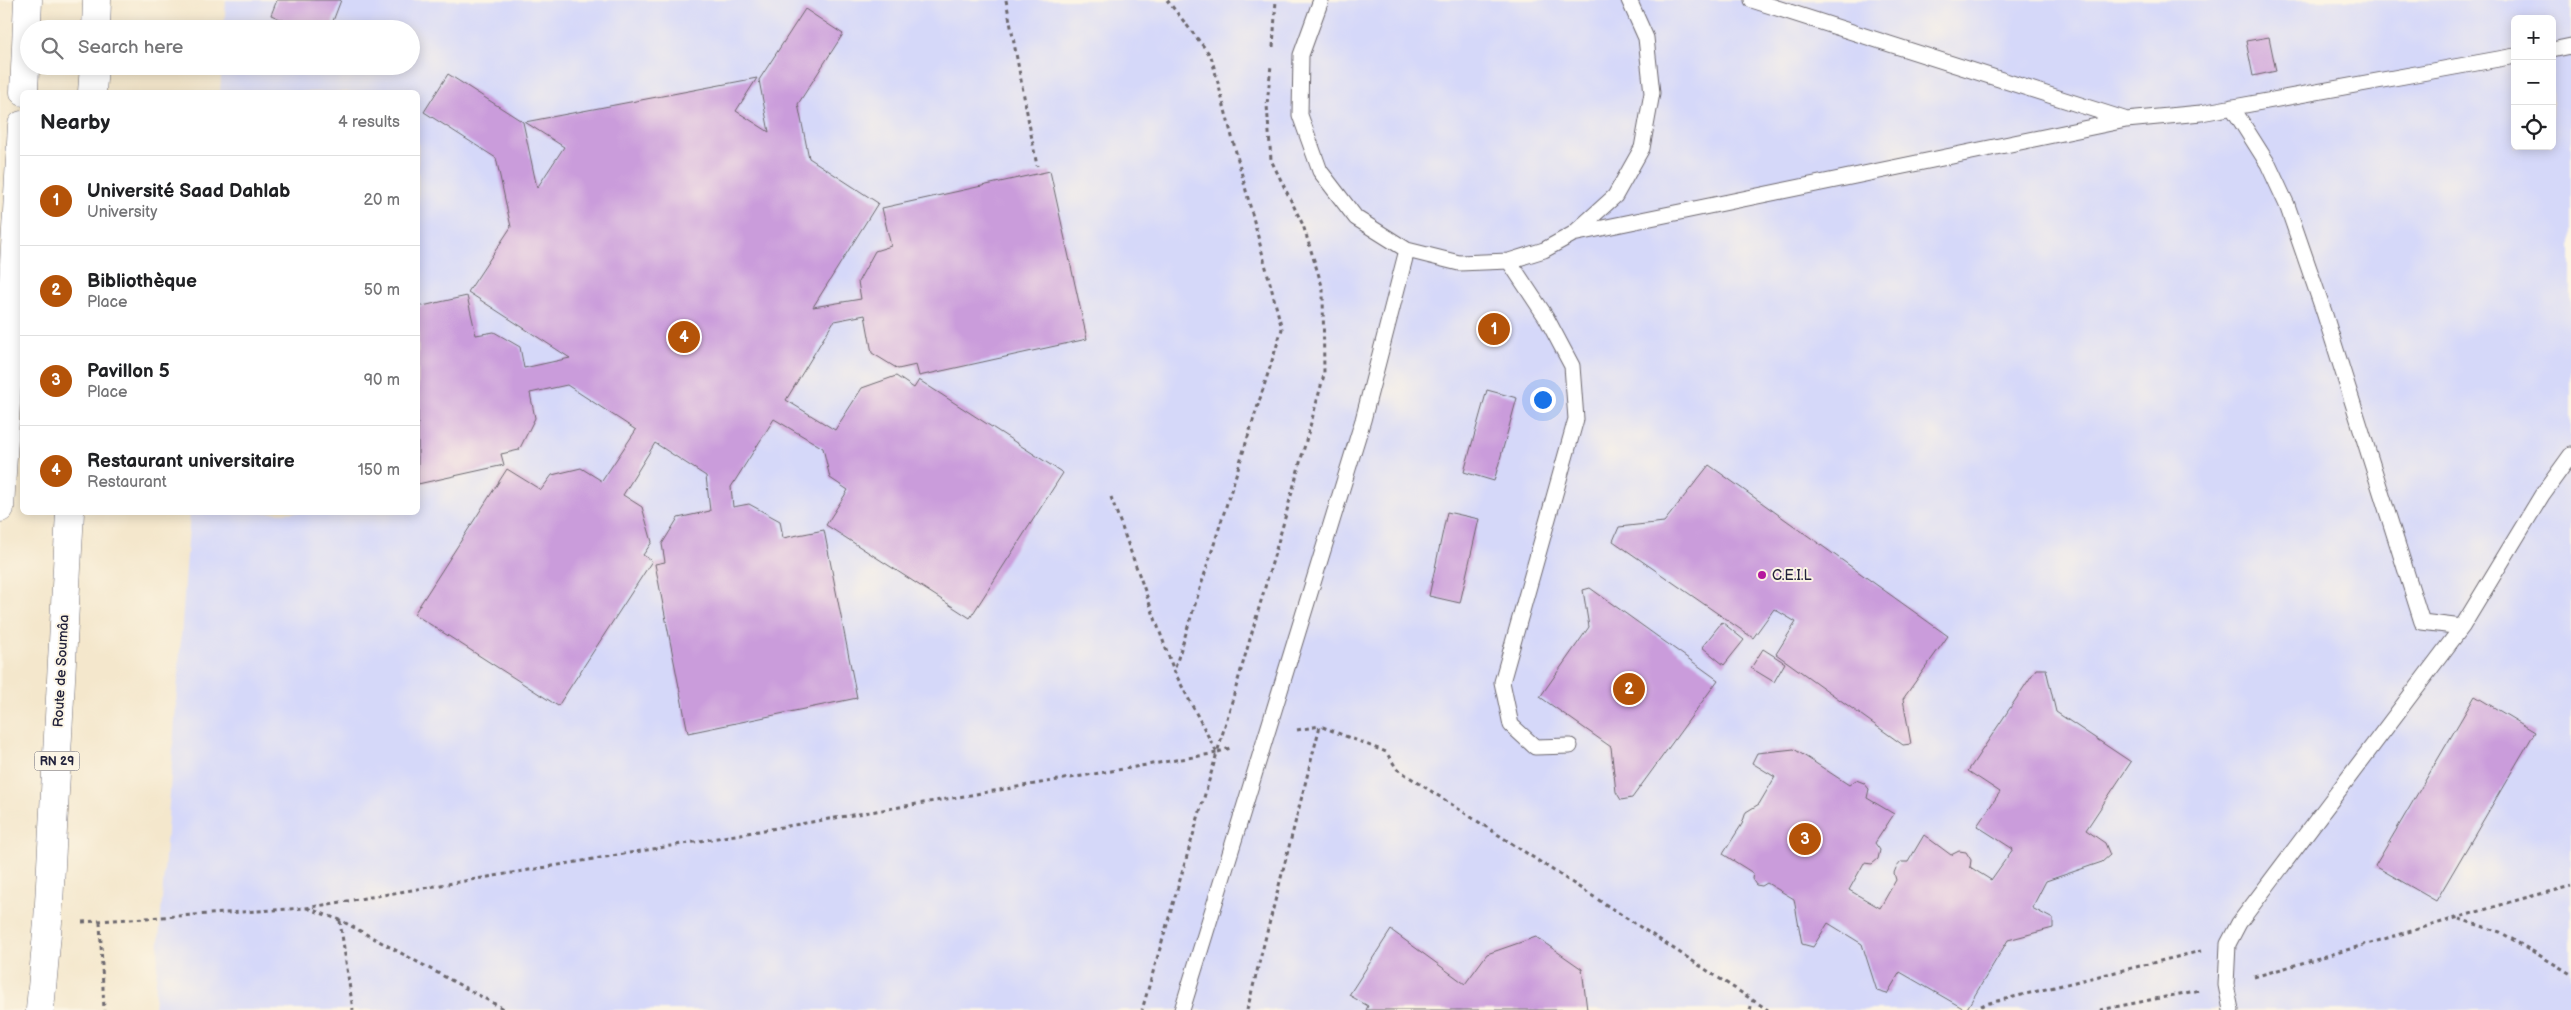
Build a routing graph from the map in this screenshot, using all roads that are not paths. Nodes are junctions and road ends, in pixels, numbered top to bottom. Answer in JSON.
{"nodes":[{"id":1,"x":28,"y":0,"type":"edge"},
{"id":2,"x":98,"y":0,"type":"edge"},
{"id":3,"x":1320,"y":0,"type":"edge"},
{"id":4,"x":1629,"y":0,"type":"edge"},
{"id":5,"x":1752,"y":0,"type":"edge"},
{"id":6,"x":27,"y":20,"type":"edge"},
{"id":7,"x":97,"y":20,"type":"edge"},
{"id":8,"x":2571,"y":46,"type":"edge"},
{"id":9,"x":2556,"y":49,"type":"edge"},
{"id":10,"x":2511,"y":57,"type":"edge"},
{"id":11,"x":25,"y":75,"type":"edge"},
{"id":12,"x":93,"y":75,"type":"edge"},
{"id":13,"x":24,"y":90,"type":"edge"},
{"id":14,"x":92,"y":90,"type":"edge"},
{"id":15,"x":2232,"y":106,"type":"junction"},
{"id":16,"x":2126,"y":120,"type":"junction"},
{"id":17,"x":20,"y":160,"type":"edge"},
{"id":18,"x":1573,"y":234,"type":"junction"},
{"id":19,"x":1407,"y":250,"type":"junction"},
{"id":20,"x":1509,"y":261,"type":"junction"},
{"id":21,"x":2571,"y":455,"type":"edge"},
{"id":22,"x":0,"y":508,"type":"edge"},
{"id":23,"x":70,"y":515,"type":"edge"},
{"id":24,"x":2462,"y":627,"type":"junction"},
{"id":25,"x":1570,"y":746,"type":"dead end"},
{"id":26,"x":40,"y":1010,"type":"edge"},
{"id":27,"x":1182,"y":1010,"type":"edge"},
{"id":28,"x":2231,"y":1010,"type":"edge"}],
"edges":[{"from":1,"to":6,"type":"highway"},
{"from":2,"to":7,"type":"highway"},
{"from":3,"to":19,"type":"lane"},
{"from":4,"to":18,"type":"lane"},
{"from":5,"to":16,"type":"lane"},
{"from":8,"to":9,"type":"lane"},
{"from":10,"to":15,"type":"lane"},
{"from":11,"to":13,"type":"highway"},
{"from":12,"to":14,"type":"highway"},
{"from":15,"to":16,"type":"lane"},
{"from":15,"to":24,"type":"lane"},
{"from":16,"to":18,"type":"lane"},
{"from":17,"to":22,"type":"highway"},
{"from":18,"to":20,"type":"lane"},
{"from":19,"to":20,"type":"lane"},
{"from":19,"to":27,"type":"lane"},
{"from":20,"to":25,"type":"lane"},
{"from":21,"to":24,"type":"lane"},
{"from":23,"to":26,"type":"highway","name":"Route de Soumâa","number":"RN 29"},
{"from":24,"to":28,"type":"lane"}]}
